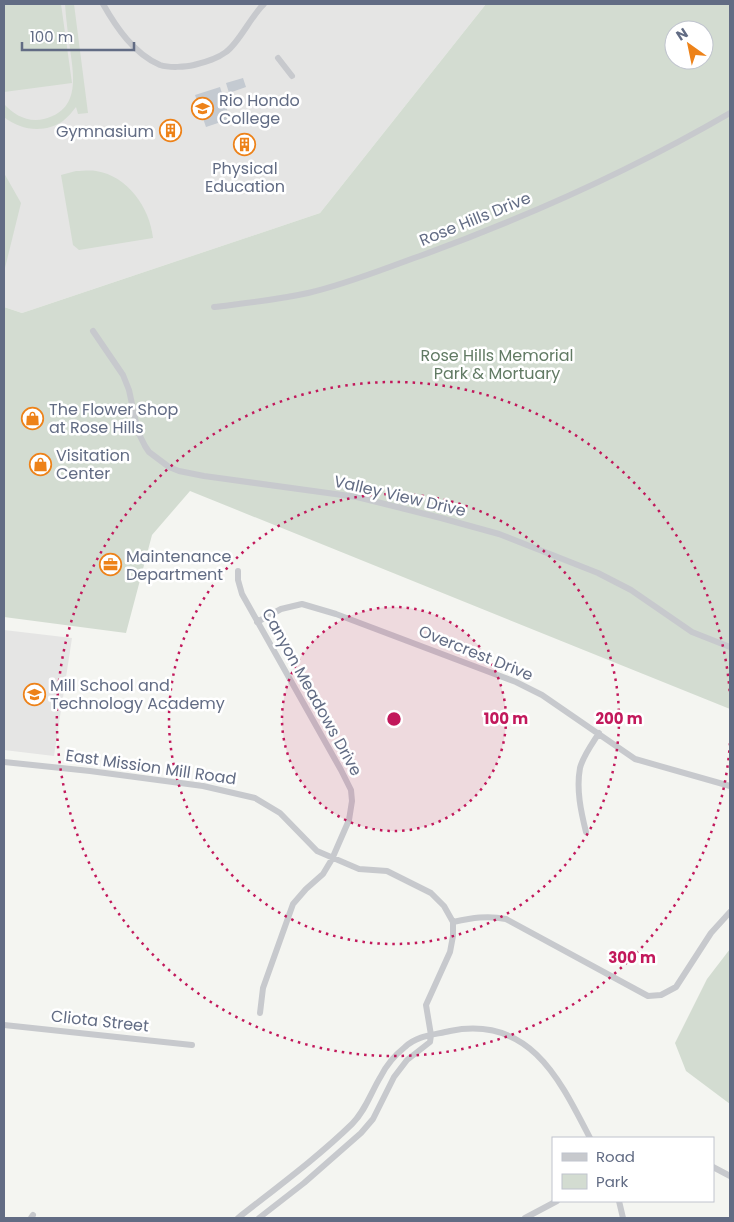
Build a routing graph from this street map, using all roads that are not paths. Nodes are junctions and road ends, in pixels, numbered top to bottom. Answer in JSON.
{"nodes":[{"id":1,"x":103,"y":4,"type":"edge"},
{"id":2,"x":264,"y":4,"type":"edge"},
{"id":3,"x":278,"y":58,"type":"dead end"},
{"id":4,"x":292,"y":76,"type":"dead end"},
{"id":5,"x":730,"y":113,"type":"edge"},
{"id":6,"x":214,"y":307,"type":"dead end"},
{"id":7,"x":93,"y":331,"type":"dead end"},
{"id":8,"x":238,"y":571,"type":"dead end"},
{"id":9,"x":257,"y":622,"type":"junction"},
{"id":10,"x":730,"y":647,"type":"edge"},
{"id":11,"x":599,"y":733,"type":"junction"},
{"id":12,"x":4,"y":762,"type":"edge"},
{"id":13,"x":730,"y":786,"type":"edge"},
{"id":14,"x":586,"y":832,"type":"dead end"},
{"id":15,"x":332,"y":859,"type":"junction"},
{"id":16,"x":730,"y":912,"type":"edge"},
{"id":17,"x":453,"y":922,"type":"junction"},
{"id":18,"x":260,"y":1013,"type":"dead end"},
{"id":19,"x":4,"y":1025,"type":"edge"},
{"id":20,"x":431,"y":1035,"type":"junction"},
{"id":21,"x":192,"y":1045,"type":"dead end"},
{"id":22,"x":589,"y":1137,"type":"edge"},
{"id":23,"x":714,"y":1168,"type":"edge"},
{"id":24,"x":730,"y":1176,"type":"edge"},
{"id":25,"x":555,"y":1202,"type":"edge"},
{"id":26,"x":619,"y":1202,"type":"edge"},
{"id":27,"x":238,"y":1218,"type":"edge"},
{"id":28,"x":260,"y":1218,"type":"edge"},
{"id":29,"x":525,"y":1218,"type":"edge"},
{"id":30,"x":623,"y":1218,"type":"edge"}],
"edges":[{"from":1,"to":2,"type":"street"},
{"from":3,"to":4,"type":"street"},
{"from":5,"to":6,"type":"street","name":"Rose Hills Drive"},
{"from":7,"to":10,"type":"street","name":"Valley View Drive"},
{"from":8,"to":9,"type":"street","name":"Canyon Meadows Drive"},
{"from":9,"to":11,"type":"street","name":"Overcrest Drive"},
{"from":9,"to":15,"type":"street","name":"Canyon Meadows Drive"},
{"from":11,"to":13,"type":"street","name":"Overcrest Drive"},
{"from":11,"to":14,"type":"street"},
{"from":12,"to":15,"type":"street","name":"East Mission Mill Road"},
{"from":15,"to":17,"type":"street","name":"East Mission Mill Road"},
{"from":15,"to":18,"type":"street","name":"Canyon Meadows Drive"},
{"from":16,"to":17,"type":"street"},
{"from":17,"to":20,"type":"street"},
{"from":19,"to":21,"type":"street","name":"Cliota Street"},
{"from":20,"to":22,"type":"street"},
{"from":20,"to":27,"type":"street"},
{"from":20,"to":28,"type":"street"},
{"from":23,"to":24,"type":"street"},
{"from":25,"to":29,"type":"street"},
{"from":26,"to":30,"type":"street"}]}
